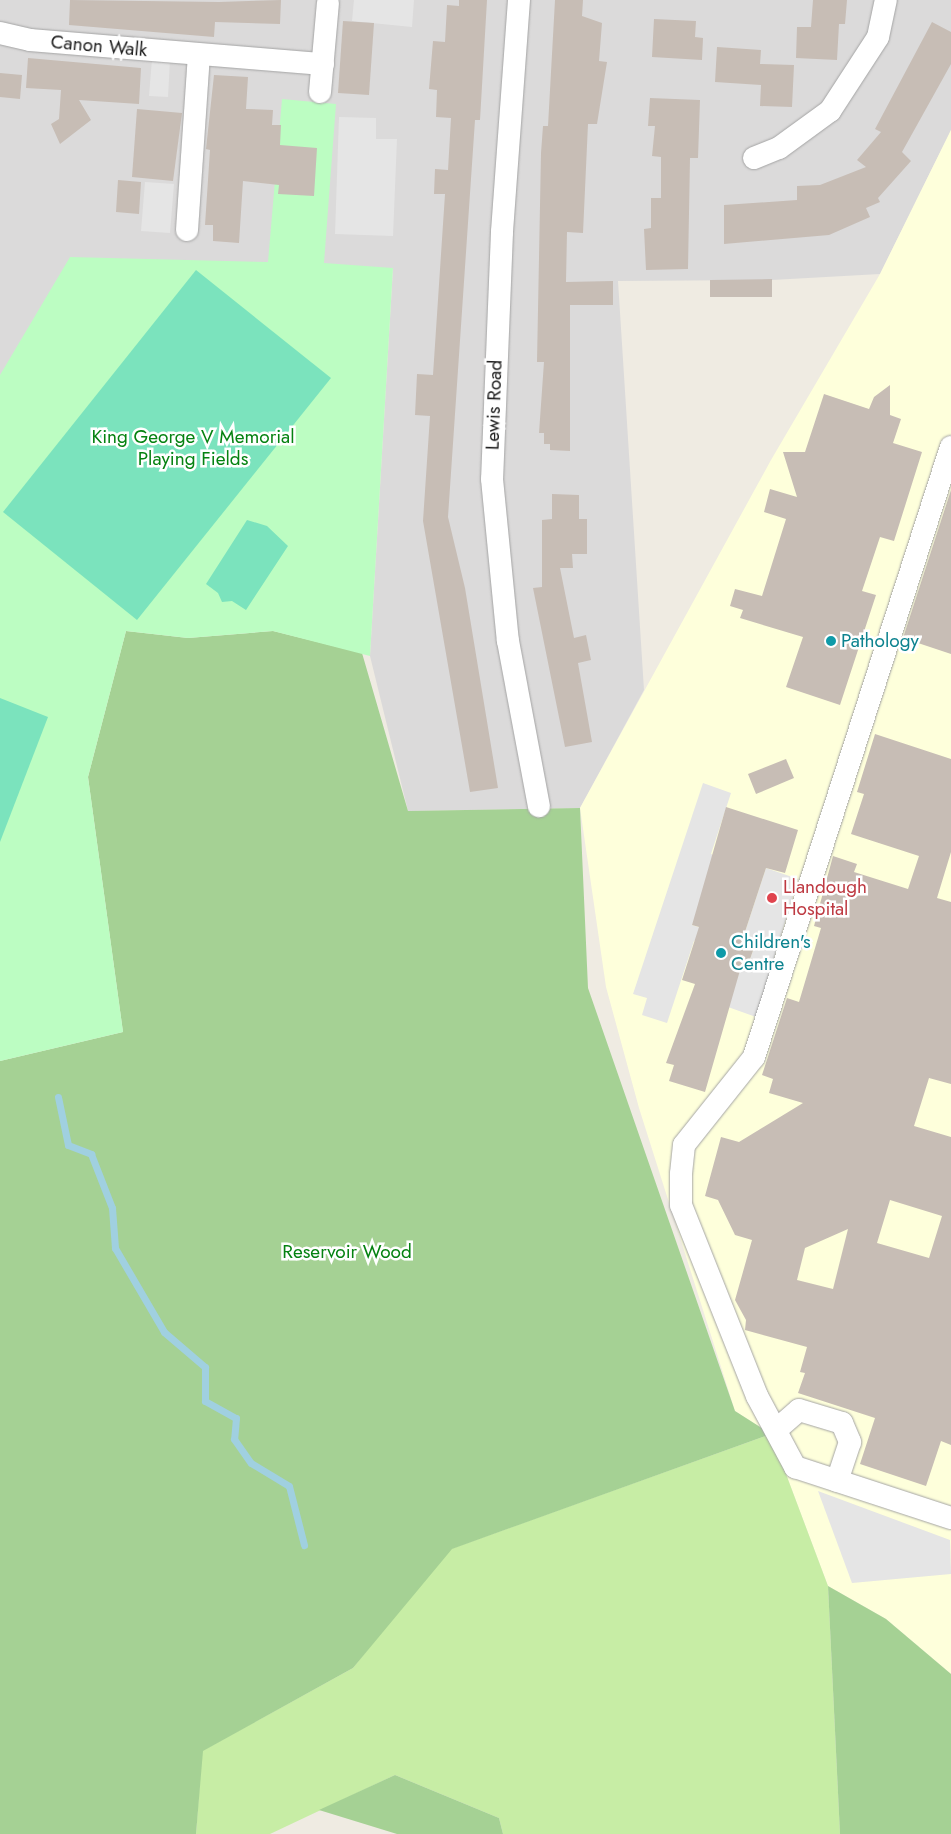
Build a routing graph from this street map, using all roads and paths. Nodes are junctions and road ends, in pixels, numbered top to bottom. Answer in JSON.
{"nodes":[{"id":1,"x":519,"y":0,"type":"edge"},
{"id":2,"x":886,"y":0,"type":"edge"},
{"id":3,"x":328,"y":3,"type":"dead end"},
{"id":4,"x":0,"y":33,"type":"edge"},
{"id":5,"x":199,"y":55,"type":"junction"},
{"id":6,"x":323,"y":64,"type":"junction"},
{"id":7,"x":320,"y":92,"type":"dead end"},
{"id":8,"x":754,"y":158,"type":"dead end"},
{"id":9,"x":187,"y":230,"type":"dead end"},
{"id":10,"x":951,"y":446,"type":"edge"},
{"id":11,"x":539,"y":806,"type":"dead end"},
{"id":12,"x":776,"y":1430,"type":"junction"},
{"id":13,"x":837,"y":1481,"type":"junction"},
{"id":14,"x":951,"y":1518,"type":"edge"}],
"edges":[{"from":1,"to":11,"type":"street","name":"Lewis Road"},
{"from":2,"to":8,"type":"street"},
{"from":3,"to":6,"type":"street"},
{"from":4,"to":5,"type":"street","name":"Canon Walk"},
{"from":5,"to":6,"type":"street","name":"Canon Walk"},
{"from":5,"to":9,"type":"street"},
{"from":6,"to":7,"type":"street"},
{"from":10,"to":12,"type":"street"},
{"from":12,"to":13,"type":"street"},
{"from":12,"to":13,"type":"street"},
{"from":13,"to":14,"type":"street"}]}
